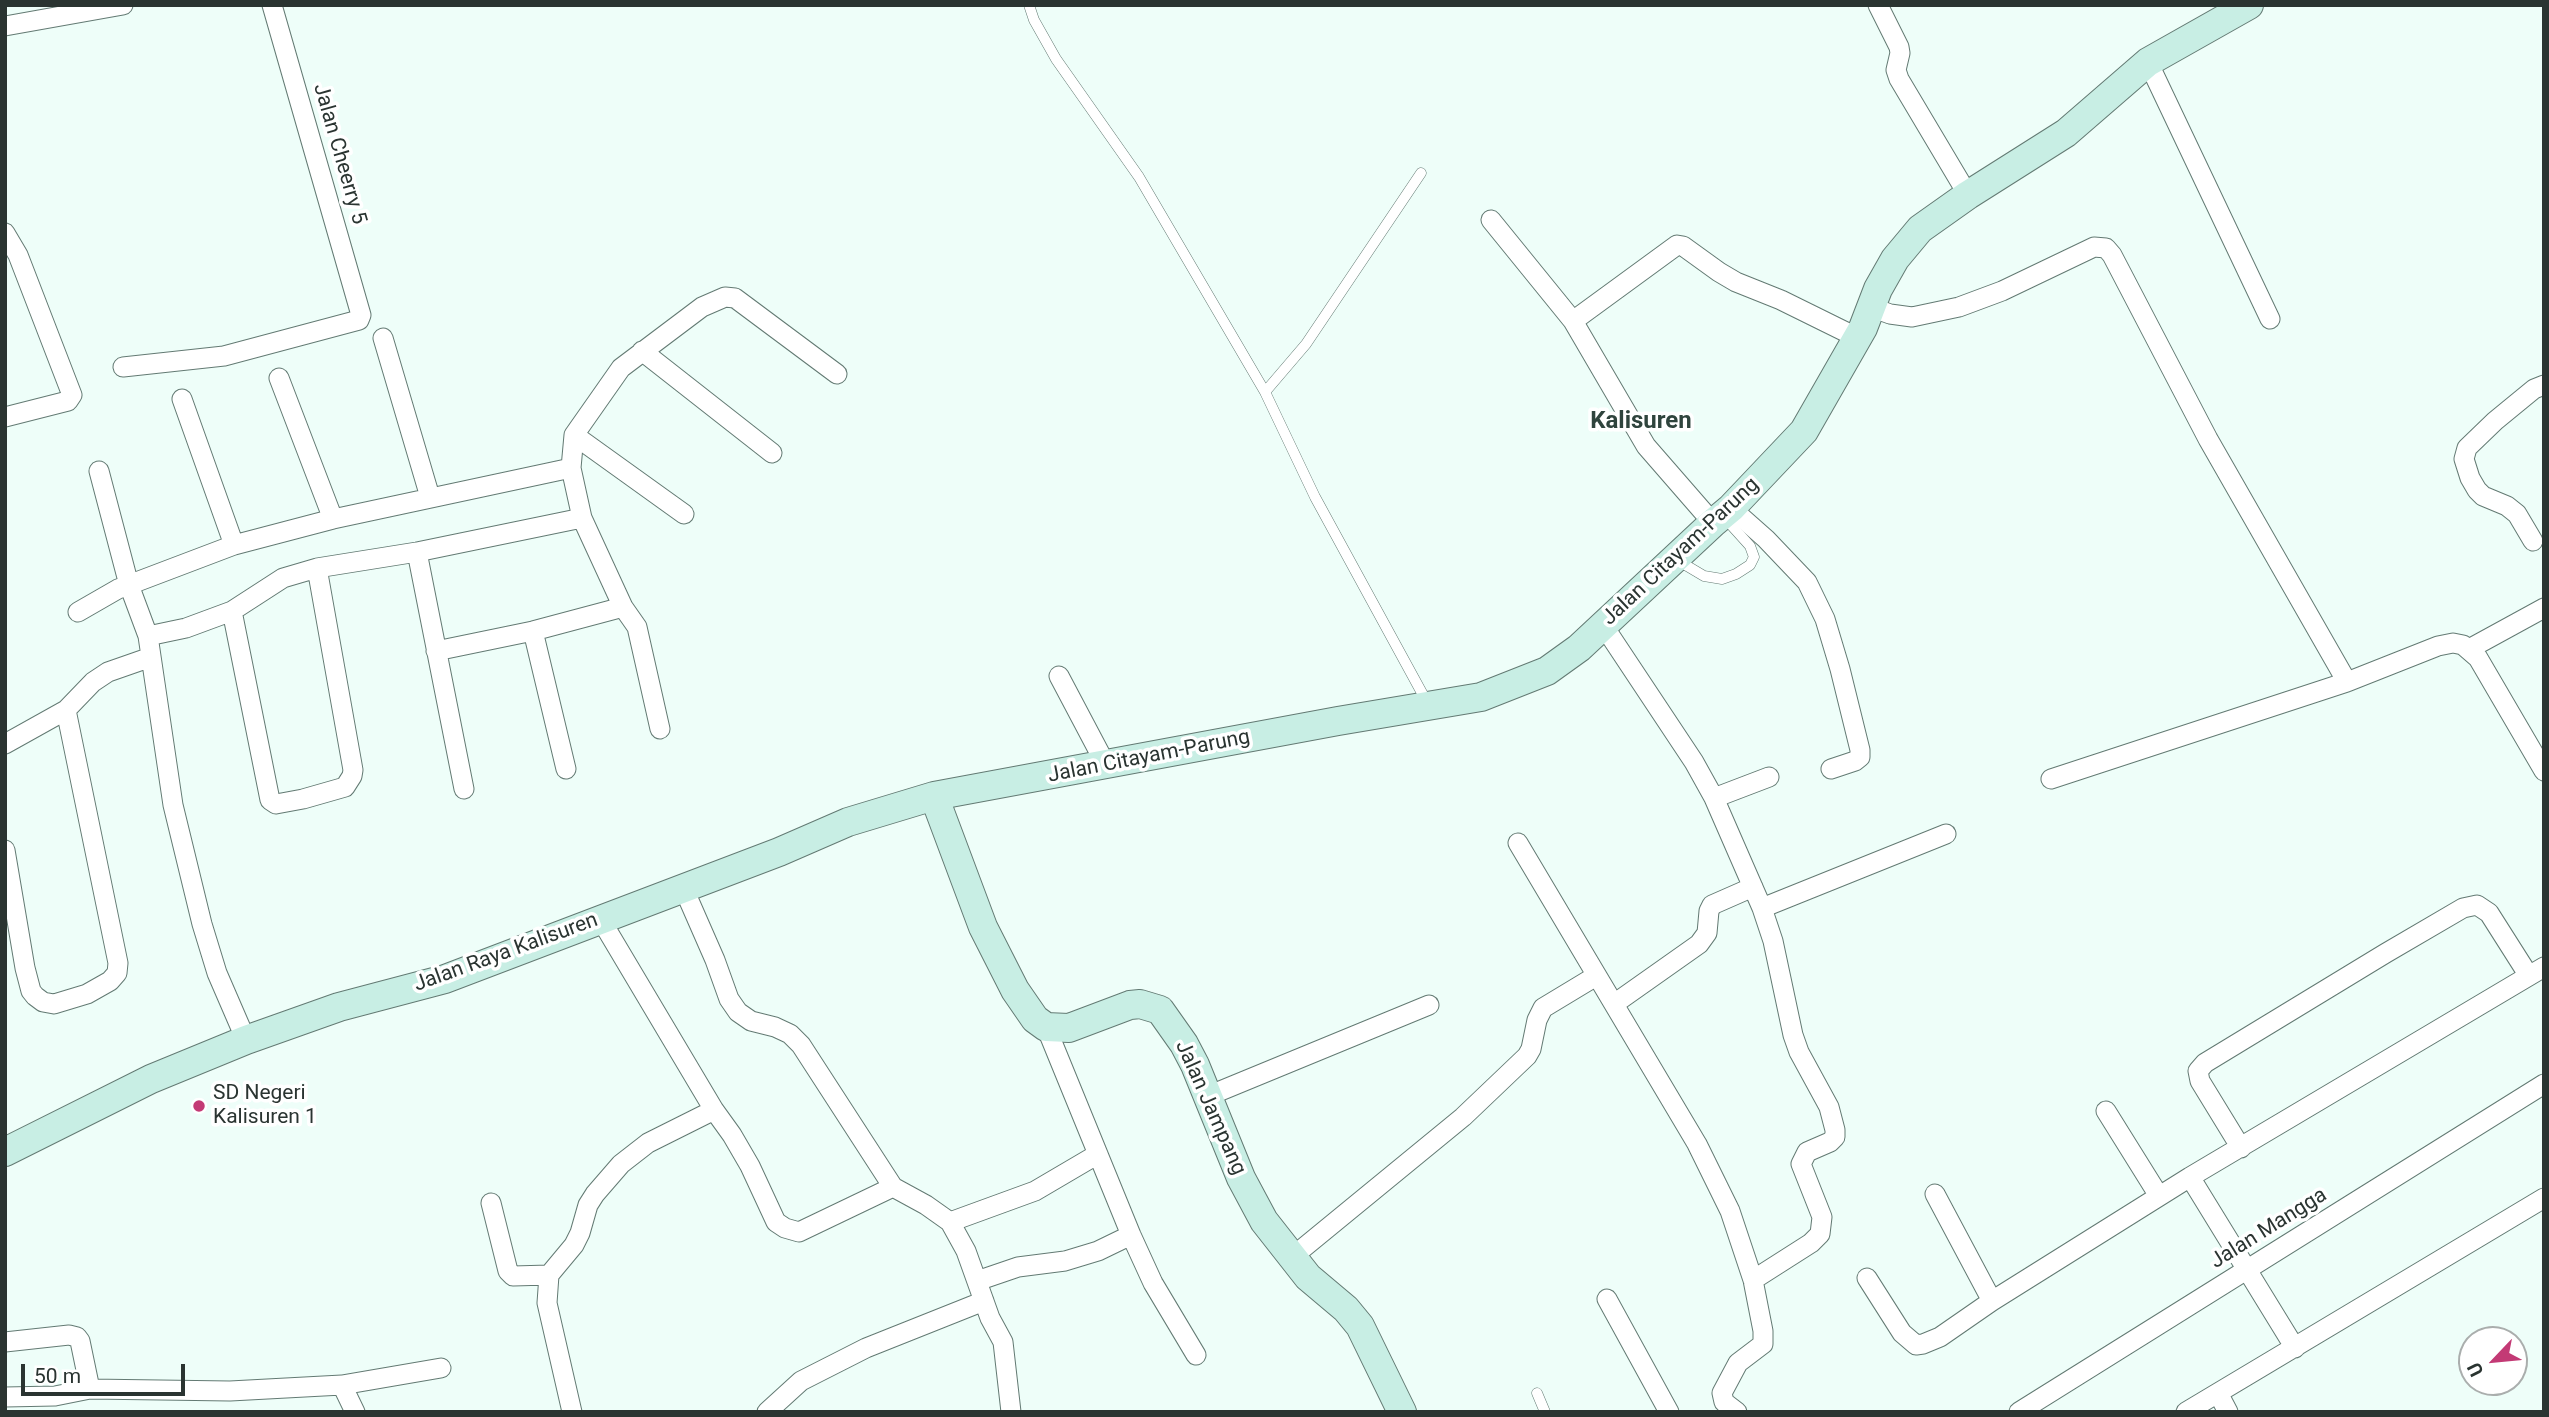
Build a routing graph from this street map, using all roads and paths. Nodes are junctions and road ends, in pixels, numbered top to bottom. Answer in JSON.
{"nodes":[{"id":1,"x":124,"y":5,"type":"edge"},
{"id":2,"x":272,"y":5,"type":"edge"},
{"id":3,"x":1028,"y":5,"type":"edge"},
{"id":4,"x":1878,"y":5,"type":"edge"},
{"id":5,"x":2249,"y":5,"type":"edge"},
{"id":6,"x":5,"y":26,"type":"edge"},
{"id":7,"x":2148,"y":62,"type":"junction"},
{"id":8,"x":1421,"y":173,"type":"dead end"},
{"id":9,"x":1968,"y":195,"type":"junction"},
{"id":10,"x":1491,"y":220,"type":"dead end"},
{"id":11,"x":5,"y":233,"type":"edge"},
{"id":12,"x":1871,"y":307,"type":"junction"},
{"id":13,"x":2270,"y":319,"type":"dead end"},
{"id":14,"x":1573,"y":321,"type":"junction"},
{"id":15,"x":383,"y":338,"type":"dead end"},
{"id":16,"x":1858,"y":338,"type":"junction"},
{"id":17,"x":642,"y":351,"type":"junction"},
{"id":18,"x":123,"y":367,"type":"dead end"},
{"id":19,"x":836,"y":374,"type":"dead end"},
{"id":20,"x":279,"y":378,"type":"dead end"},
{"id":21,"x":2544,"y":385,"type":"edge"},
{"id":22,"x":1265,"y":392,"type":"junction"},
{"id":23,"x":182,"y":399,"type":"dead end"},
{"id":24,"x":5,"y":417,"type":"edge"},
{"id":25,"x":574,"y":435,"type":"junction"},
{"id":26,"x":772,"y":453,"type":"dead end"},
{"id":27,"x":571,"y":468,"type":"junction"},
{"id":28,"x":99,"y":471,"type":"dead end"},
{"id":29,"x":430,"y":497,"type":"junction"},
{"id":30,"x":684,"y":514,"type":"dead end"},
{"id":31,"x":1722,"y":515,"type":"junction"},
{"id":32,"x":582,"y":518,"type":"junction"},
{"id":33,"x":332,"y":519,"type":"junction"},
{"id":34,"x":2533,"y":541,"type":"dead end"},
{"id":35,"x":234,"y":545,"type":"junction"},
{"id":36,"x":417,"y":552,"type":"junction"},
{"id":37,"x":1675,"y":558,"type":"junction"},
{"id":38,"x":317,"y":568,"type":"junction"},
{"id":39,"x":129,"y":585,"type":"junction"},
{"id":40,"x":623,"y":607,"type":"junction"},
{"id":41,"x":2544,"y":608,"type":"edge"},
{"id":42,"x":232,"y":611,"type":"junction"},
{"id":43,"x":78,"y":612,"type":"dead end"},
{"id":44,"x":1604,"y":625,"type":"junction"},
{"id":45,"x":533,"y":631,"type":"junction"},
{"id":46,"x":148,"y":636,"type":"junction"},
{"id":47,"x":2469,"y":649,"type":"junction"},
{"id":48,"x":436,"y":652,"type":"junction"},
{"id":49,"x":151,"y":657,"type":"junction"},
{"id":50,"x":1059,"y":676,"type":"dead end"},
{"id":51,"x":2347,"y":682,"type":"junction"},
{"id":52,"x":1430,"y":708,"type":"junction"},
{"id":53,"x":66,"y":710,"type":"junction"},
{"id":54,"x":660,"y":729,"type":"dead end"},
{"id":55,"x":5,"y":744,"type":"edge"},
{"id":56,"x":1106,"y":765,"type":"junction"},
{"id":57,"x":566,"y":769,"type":"dead end"},
{"id":58,"x":1831,"y":769,"type":"dead end"},
{"id":59,"x":2544,"y":771,"type":"edge"},
{"id":60,"x":1769,"y":777,"type":"dead end"},
{"id":61,"x":2051,"y":779,"type":"dead end"},
{"id":62,"x":464,"y":789,"type":"dead end"},
{"id":63,"x":934,"y":796,"type":"junction"},
{"id":64,"x":1714,"y":798,"type":"junction"},
{"id":65,"x":1946,"y":834,"type":"dead end"},
{"id":66,"x":1518,"y":843,"type":"dead end"},
{"id":67,"x":5,"y":850,"type":"edge"},
{"id":68,"x":683,"y":887,"type":"junction"},
{"id":69,"x":1753,"y":887,"type":"junction"},
{"id":70,"x":1762,"y":908,"type":"junction"},
{"id":71,"x":601,"y":920,"type":"junction"},
{"id":72,"x":2536,"y":972,"type":"edge"},
{"id":73,"x":1596,"y":976,"type":"junction"},
{"id":74,"x":1614,"y":1004,"type":"junction"},
{"id":75,"x":1429,"y":1005,"type":"dead end"},
{"id":76,"x":1046,"y":1027,"type":"junction"},
{"id":77,"x":246,"y":1040,"type":"junction"},
{"id":78,"x":2544,"y":1084,"type":"edge"},
{"id":79,"x":1208,"y":1096,"type":"junction"},
{"id":80,"x":714,"y":1110,"type":"junction"},
{"id":81,"x":2106,"y":1111,"type":"dead end"},
{"id":82,"x":2241,"y":1148,"type":"junction"},
{"id":83,"x":5,"y":1152,"type":"edge"},
{"id":84,"x":1098,"y":1154,"type":"junction"},
{"id":85,"x":2190,"y":1177,"type":"junction"},
{"id":86,"x":892,"y":1187,"type":"junction"},
{"id":87,"x":1935,"y":1194,"type":"dead end"},
{"id":88,"x":2159,"y":1196,"type":"junction"},
{"id":89,"x":2544,"y":1198,"type":"edge"},
{"id":90,"x":491,"y":1203,"type":"dead end"},
{"id":91,"x":950,"y":1222,"type":"junction"},
{"id":92,"x":1131,"y":1235,"type":"junction"},
{"id":93,"x":1291,"y":1258,"type":"junction"},
{"id":94,"x":2247,"y":1270,"type":"junction"},
{"id":95,"x":549,"y":1275,"type":"junction"},
{"id":96,"x":1867,"y":1278,"type":"dead end"},
{"id":97,"x":1753,"y":1280,"type":"junction"},
{"id":98,"x":978,"y":1281,"type":"junction"},
{"id":99,"x":1607,"y":1299,"type":"dead end"},
{"id":100,"x":984,"y":1301,"type":"junction"},
{"id":101,"x":1992,"y":1301,"type":"junction"},
{"id":102,"x":5,"y":1342,"type":"edge"},
{"id":103,"x":2295,"y":1348,"type":"junction"},
{"id":104,"x":1196,"y":1355,"type":"dead end"},
{"id":105,"x":441,"y":1368,"type":"dead end"},
{"id":106,"x":342,"y":1385,"type":"junction"},
{"id":107,"x":90,"y":1389,"type":"junction"},
{"id":108,"x":1536,"y":1393,"type":"dead end"},
{"id":109,"x":2218,"y":1393,"type":"junction"},
{"id":110,"x":5,"y":1397,"type":"edge"},
{"id":111,"x":355,"y":1412,"type":"edge"},
{"id":112,"x":572,"y":1412,"type":"edge"},
{"id":113,"x":767,"y":1412,"type":"edge"},
{"id":114,"x":1011,"y":1412,"type":"edge"},
{"id":115,"x":1402,"y":1412,"type":"edge"},
{"id":116,"x":1545,"y":1412,"type":"edge"},
{"id":117,"x":1669,"y":1412,"type":"edge"},
{"id":118,"x":1737,"y":1412,"type":"edge"},
{"id":119,"x":2019,"y":1412,"type":"edge"},
{"id":120,"x":2186,"y":1412,"type":"edge"},
{"id":121,"x":2228,"y":1412,"type":"edge"}],
"edges":[{"from":1,"to":6,"type":"street"},
{"from":2,"to":18,"type":"street","name":"Jalan Cheerry 5"},
{"from":3,"to":22,"type":"lane"},
{"from":4,"to":9,"type":"street"},
{"from":5,"to":7,"type":"main road","name":"Jalan Citayam-Parung"},
{"from":7,"to":9,"type":"main road","name":"Jalan Citayam-Parung"},
{"from":7,"to":13,"type":"street"},
{"from":8,"to":22,"type":"lane"},
{"from":9,"to":12,"type":"main road","name":"Jalan Citayam-Parung"},
{"from":10,"to":14,"type":"street"},
{"from":11,"to":24,"type":"street"},
{"from":12,"to":16,"type":"main road","name":"Jalan Citayam-Parung"},
{"from":12,"to":51,"type":"street"},
{"from":14,"to":16,"type":"street"},
{"from":14,"to":31,"type":"street"},
{"from":15,"to":29,"type":"street"},
{"from":16,"to":31,"type":"main road","name":"Jalan Citayam-Parung"},
{"from":17,"to":19,"type":"street"},
{"from":17,"to":25,"type":"street"},
{"from":17,"to":26,"type":"street"},
{"from":20,"to":33,"type":"street"},
{"from":21,"to":34,"type":"street"},
{"from":22,"to":52,"type":"lane"},
{"from":23,"to":35,"type":"street"},
{"from":25,"to":27,"type":"street"},
{"from":25,"to":30,"type":"street"},
{"from":27,"to":29,"type":"street"},
{"from":27,"to":32,"type":"street"},
{"from":28,"to":39,"type":"street"},
{"from":29,"to":33,"type":"street"},
{"from":31,"to":37,"type":"main road","name":"Jalan Citayam-Parung"},
{"from":31,"to":37,"type":"lane"},
{"from":31,"to":58,"type":"street"},
{"from":32,"to":36,"type":"street"},
{"from":32,"to":40,"type":"street"},
{"from":33,"to":35,"type":"street"},
{"from":35,"to":39,"type":"street"},
{"from":36,"to":38,"type":"street"},
{"from":36,"to":48,"type":"street"},
{"from":37,"to":44,"type":"main road","name":"Jalan Citayam-Parung"},
{"from":38,"to":42,"type":"street"},
{"from":38,"to":42,"type":"street"},
{"from":39,"to":43,"type":"street"},
{"from":39,"to":46,"type":"street"},
{"from":40,"to":45,"type":"street"},
{"from":40,"to":54,"type":"street"},
{"from":41,"to":47,"type":"street"},
{"from":42,"to":46,"type":"street"},
{"from":44,"to":52,"type":"main road","name":"Jalan Citayam-Parung"},
{"from":44,"to":64,"type":"street"},
{"from":45,"to":48,"type":"street"},
{"from":45,"to":57,"type":"street"},
{"from":46,"to":49,"type":"street"},
{"from":47,"to":51,"type":"street"},
{"from":47,"to":59,"type":"street"},
{"from":48,"to":62,"type":"street"},
{"from":49,"to":53,"type":"street"},
{"from":49,"to":77,"type":"street"},
{"from":50,"to":56,"type":"street"},
{"from":51,"to":61,"type":"street"},
{"from":52,"to":56,"type":"main road","name":"Jalan Citayam-Parung"},
{"from":53,"to":55,"type":"street"},
{"from":53,"to":67,"type":"street"},
{"from":56,"to":63,"type":"main road","name":"Jalan Citayam-Parung"},
{"from":60,"to":64,"type":"street"},
{"from":63,"to":68,"type":"main road","name":"Jalan Raya Kalisuren"},
{"from":63,"to":76,"type":"main road"},
{"from":64,"to":69,"type":"street"},
{"from":65,"to":70,"type":"street"},
{"from":66,"to":73,"type":"street"},
{"from":68,"to":71,"type":"main road","name":"Jalan Raya Kalisuren"},
{"from":68,"to":86,"type":"street"},
{"from":69,"to":70,"type":"street"},
{"from":69,"to":74,"type":"street"},
{"from":70,"to":97,"type":"street"},
{"from":71,"to":77,"type":"main road","name":"Jalan Raya Kalisuren"},
{"from":71,"to":80,"type":"street"},
{"from":72,"to":82,"type":"street"},
{"from":72,"to":82,"type":"street"},
{"from":73,"to":74,"type":"street"},
{"from":73,"to":93,"type":"street"},
{"from":74,"to":97,"type":"street"},
{"from":75,"to":79,"type":"street"},
{"from":76,"to":79,"type":"main road","name":"Jalan Jampang"},
{"from":76,"to":84,"type":"street"},
{"from":77,"to":83,"type":"main road","name":"Jalan Raya Kalisuren"},
{"from":78,"to":94,"type":"street","name":"Jalan Mangga"},
{"from":79,"to":93,"type":"main road","name":"Jalan Jampang"},
{"from":80,"to":86,"type":"street"},
{"from":80,"to":95,"type":"street"},
{"from":81,"to":88,"type":"street"},
{"from":82,"to":85,"type":"street"},
{"from":84,"to":91,"type":"street"},
{"from":84,"to":92,"type":"street"},
{"from":85,"to":88,"type":"street"},
{"from":85,"to":94,"type":"street"},
{"from":86,"to":91,"type":"street"},
{"from":87,"to":101,"type":"street"},
{"from":88,"to":101,"type":"street"},
{"from":89,"to":103,"type":"street"},
{"from":90,"to":95,"type":"street"},
{"from":91,"to":98,"type":"street"},
{"from":92,"to":98,"type":"street"},
{"from":92,"to":104,"type":"street"},
{"from":93,"to":115,"type":"main road","name":"Jalan Jampang"},
{"from":94,"to":103,"type":"street"},
{"from":94,"to":119,"type":"street","name":"Jalan Mangga"},
{"from":95,"to":112,"type":"street"},
{"from":96,"to":101,"type":"street"},
{"from":97,"to":118,"type":"street"},
{"from":98,"to":100,"type":"street"},
{"from":99,"to":117,"type":"street"},
{"from":100,"to":113,"type":"street"},
{"from":100,"to":114,"type":"street"},
{"from":102,"to":107,"type":"street"},
{"from":103,"to":109,"type":"street"},
{"from":105,"to":106,"type":"street"},
{"from":106,"to":107,"type":"street"},
{"from":106,"to":111,"type":"street"},
{"from":107,"to":110,"type":"street"},
{"from":108,"to":116,"type":"lane"},
{"from":109,"to":120,"type":"street"},
{"from":109,"to":121,"type":"street"}]}
